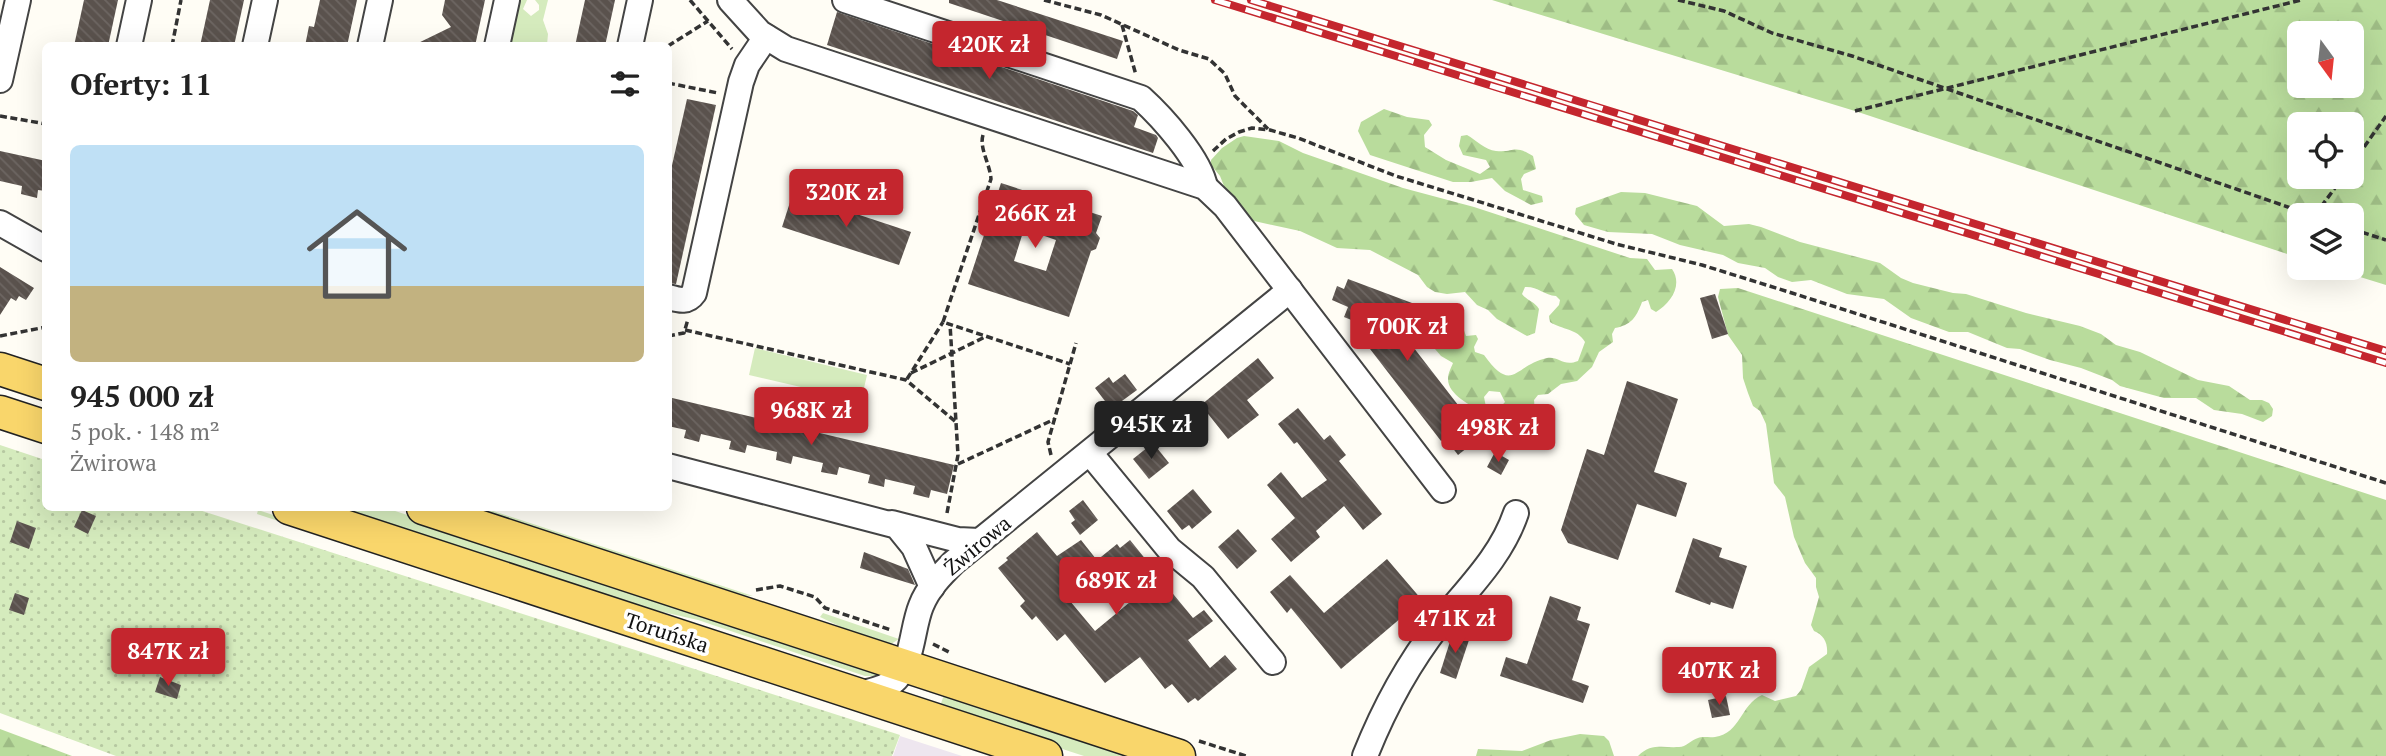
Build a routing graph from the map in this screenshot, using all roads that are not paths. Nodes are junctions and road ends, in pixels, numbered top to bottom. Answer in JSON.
{"nodes":[{"id":1,"x":18,"y":0,"type":"edge"},
{"id":2,"x":139,"y":0,"type":"edge"},
{"id":3,"x":265,"y":0,"type":"edge"},
{"id":4,"x":380,"y":0,"type":"edge"},
{"id":5,"x":507,"y":0,"type":"edge"},
{"id":6,"x":640,"y":0,"type":"edge"},
{"id":7,"x":730,"y":0,"type":"edge"},
{"id":8,"x":845,"y":0,"type":"edge"},
{"id":9,"x":766,"y":37,"type":"junction"},
{"id":10,"x":133,"y":42,"type":"edge"},
{"id":11,"x":256,"y":42,"type":"edge"},
{"id":12,"x":371,"y":42,"type":"edge"},
{"id":13,"x":497,"y":42,"type":"edge"},
{"id":14,"x":630,"y":42,"type":"edge"},
{"id":15,"x":0,"y":79,"type":"edge"},
{"id":16,"x":1201,"y":175,"type":"junction"},
{"id":17,"x":0,"y":223,"type":"edge"},
{"id":18,"x":42,"y":246,"type":"edge"},
{"id":19,"x":1290,"y":290,"type":"junction"},
{"id":20,"x":672,"y":298,"type":"edge"},
{"id":21,"x":0,"y":369,"type":"edge"},
{"id":22,"x":42,"y":383,"type":"edge"},
{"id":23,"x":0,"y":412,"type":"edge"},
{"id":24,"x":42,"y":426,"type":"edge"},
{"id":25,"x":1090,"y":453,"type":"junction"},
{"id":26,"x":672,"y":467,"type":"edge"},
{"id":27,"x":1443,"y":490,"type":"dead end"},
{"id":28,"x":298,"y":511,"type":"edge"},
{"id":29,"x":432,"y":511,"type":"edge"},
{"id":30,"x":1516,"y":513,"type":"dead end"},
{"id":31,"x":888,"y":522,"type":"junction"},
{"id":32,"x":979,"y":541,"type":"junction"},
{"id":33,"x":932,"y":587,"type":"junction"},
{"id":34,"x":1273,"y":662,"type":"dead end"},
{"id":35,"x":904,"y":666,"type":"junction"},
{"id":36,"x":856,"y":695,"type":"junction"},
{"id":37,"x":1046,"y":756,"type":"edge"},
{"id":38,"x":1180,"y":756,"type":"edge"},
{"id":39,"x":1365,"y":756,"type":"edge"}],
"edges":[{"from":1,"to":15,"type":"street"},
{"from":2,"to":10,"type":"street"},
{"from":3,"to":11,"type":"street"},
{"from":4,"to":12,"type":"street"},
{"from":5,"to":13,"type":"street"},
{"from":6,"to":14,"type":"street"},
{"from":7,"to":9,"type":"street"},
{"from":8,"to":16,"type":"street"},
{"from":9,"to":16,"type":"street"},
{"from":9,"to":20,"type":"street"},
{"from":16,"to":19,"type":"street"},
{"from":17,"to":18,"type":"street"},
{"from":19,"to":25,"type":"street","name":"Żwirowa"},
{"from":19,"to":27,"type":"street"},
{"from":21,"to":22,"type":"main road"},
{"from":23,"to":24,"type":"main road"},
{"from":25,"to":32,"type":"street","name":"Żwirowa"},
{"from":25,"to":34,"type":"street"},
{"from":26,"to":31,"type":"street"},
{"from":28,"to":36,"type":"main road","name":"Toruńska"},
{"from":29,"to":35,"type":"main road","name":"Toruńska"},
{"from":30,"to":39,"type":"street"},
{"from":31,"to":32,"type":"street"},
{"from":31,"to":33,"type":"street"},
{"from":32,"to":33,"type":"street","name":"Żwirowa"},
{"from":33,"to":35,"type":"street","name":"Żwirowa"},
{"from":35,"to":36,"type":"street"},
{"from":35,"to":38,"type":"main road","name":"Toruńska"},
{"from":36,"to":37,"type":"main road","name":"Toruńska"}]}
